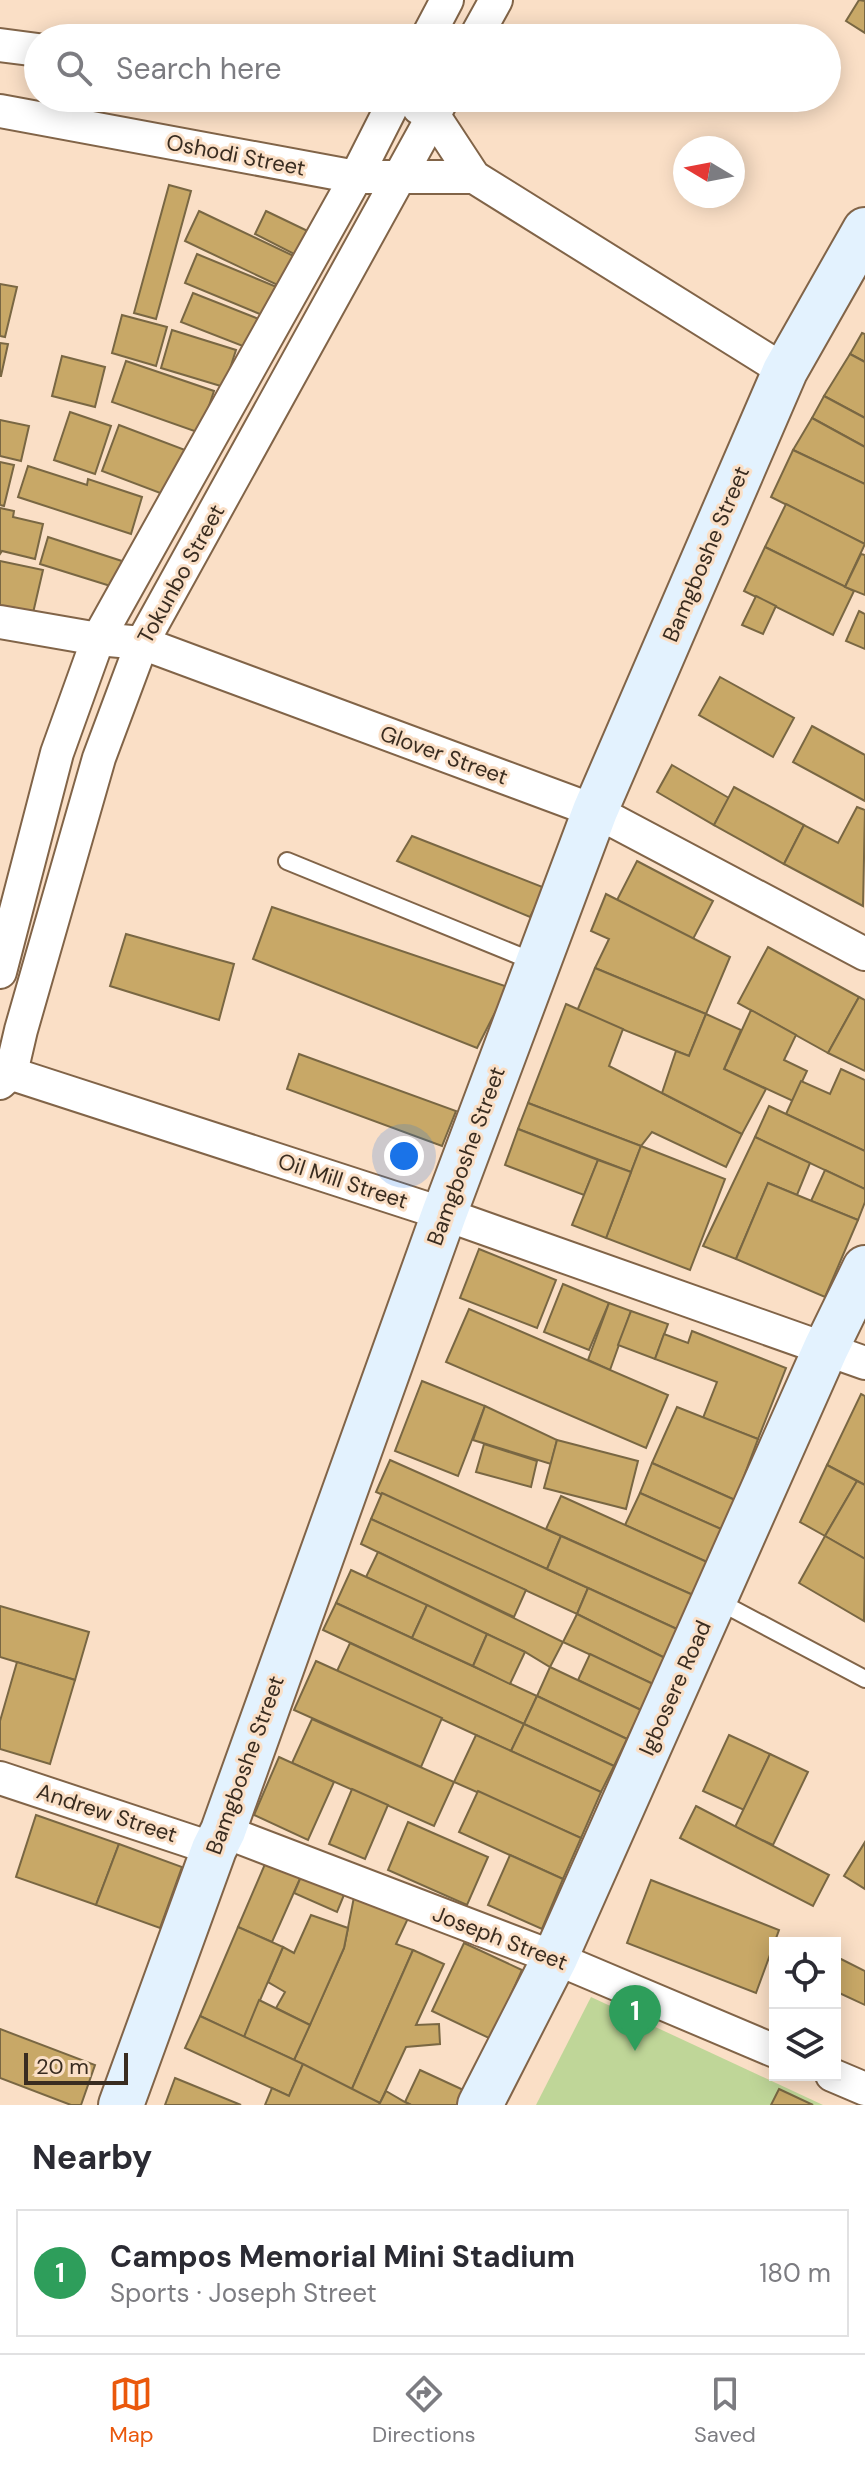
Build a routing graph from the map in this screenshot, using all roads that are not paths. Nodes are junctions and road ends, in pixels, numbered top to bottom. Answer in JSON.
{"nodes":[{"id":1,"x":447,"y":0,"type":"edge"},
{"id":2,"x":496,"y":0,"type":"edge"},
{"id":3,"x":434,"y":24,"type":"edge"},
{"id":4,"x":483,"y":24,"type":"edge"},
{"id":5,"x":0,"y":45,"type":"edge"},
{"id":6,"x":24,"y":48,"type":"edge"},
{"id":7,"x":0,"y":111,"type":"edge"},
{"id":8,"x":389,"y":112,"type":"edge"},
{"id":9,"x":436,"y":112,"type":"edge"},
{"id":10,"x":442,"y":112,"type":"edge"},
{"id":11,"x":356,"y":177,"type":"junction"},
{"id":12,"x":474,"y":177,"type":"junction"},
{"id":13,"x":400,"y":178,"type":"junction"},
{"id":14,"x":865,"y":230,"type":"edge"},
{"id":15,"x":785,"y":371,"type":"junction"},
{"id":16,"x":0,"y":622,"type":"edge"},
{"id":17,"x":98,"y":639,"type":"junction"},
{"id":18,"x":142,"y":643,"type":"junction"},
{"id":19,"x":595,"y":811,"type":"junction"},
{"id":20,"x":287,"y":861,"type":"dead end"},
{"id":21,"x":865,"y":954,"type":"edge"},
{"id":22,"x":538,"y":964,"type":"junction"},
{"id":23,"x":0,"y":972,"type":"edge"},
{"id":24,"x":4,"y":1075,"type":"edge"},
{"id":25,"x":444,"y":1214,"type":"junction"},
{"id":26,"x":865,"y":1268,"type":"edge"},
{"id":27,"x":846,"y":1356,"type":"edge"},
{"id":28,"x":715,"y":1599,"type":"junction"},
{"id":29,"x":865,"y":1679,"type":"edge"},
{"id":30,"x":0,"y":1778,"type":"edge"},
{"id":31,"x":218,"y":1840,"type":"junction"},
{"id":32,"x":555,"y":1958,"type":"junction"},
{"id":33,"x":769,"y":2048,"type":"edge"},
{"id":34,"x":841,"y":2079,"type":"edge"},
{"id":35,"x":865,"y":2089,"type":"edge"},
{"id":36,"x":121,"y":2105,"type":"edge"},
{"id":37,"x":480,"y":2105,"type":"edge"}],
"edges":[{"from":1,"to":3,"type":"street"},
{"from":2,"to":4,"type":"street"},
{"from":5,"to":6,"type":"street"},
{"from":7,"to":11,"type":"street","name":"Oshodi Street"},
{"from":8,"to":11,"type":"street","name":"Tokunbo Street"},
{"from":9,"to":13,"type":"street","name":"Tokunbo Street"},
{"from":10,"to":12,"type":"street"},
{"from":11,"to":13,"type":"street","name":"Oshodi Street"},
{"from":11,"to":17,"type":"street","name":"Tokunbo Street"},
{"from":12,"to":13,"type":"street","name":"Oshodi Street"},
{"from":12,"to":15,"type":"street"},
{"from":13,"to":18,"type":"street","name":"Tokunbo Street"},
{"from":14,"to":15,"type":"main road","name":"Bamgboshe Street"},
{"from":15,"to":19,"type":"main road","name":"Bamgboshe Street"},
{"from":16,"to":17,"type":"street","name":"Glover Street"},
{"from":17,"to":18,"type":"street","name":"Glover Street"},
{"from":17,"to":23,"type":"street","name":"Tokunbo Street"},
{"from":18,"to":19,"type":"street","name":"Glover Street"},
{"from":18,"to":24,"type":"street","name":"Tokunbo Street"},
{"from":19,"to":21,"type":"street","name":"Glover Street"},
{"from":19,"to":22,"type":"main road","name":"Bamgboshe Street"},
{"from":20,"to":22,"type":"lane"},
{"from":22,"to":25,"type":"main road","name":"Bamgboshe Street"},
{"from":24,"to":25,"type":"street","name":"Oil Mill Street"},
{"from":25,"to":27,"type":"street","name":"Oil Mill Street"},
{"from":25,"to":31,"type":"main road","name":"Bamgboshe Street"},
{"from":26,"to":27,"type":"main road","name":"Igbosere Road"},
{"from":27,"to":28,"type":"main road","name":"Igbosere Road"},
{"from":28,"to":29,"type":"lane"},
{"from":28,"to":32,"type":"main road","name":"Igbosere Road"},
{"from":30,"to":31,"type":"street","name":"Andrew Street"},
{"from":31,"to":32,"type":"street","name":"Joseph Street"},
{"from":31,"to":36,"type":"main road","name":"Bamgboshe Street"},
{"from":32,"to":33,"type":"street","name":"Joseph Street"},
{"from":32,"to":37,"type":"main road","name":"Igbosere Road"},
{"from":34,"to":35,"type":"street"}]}
